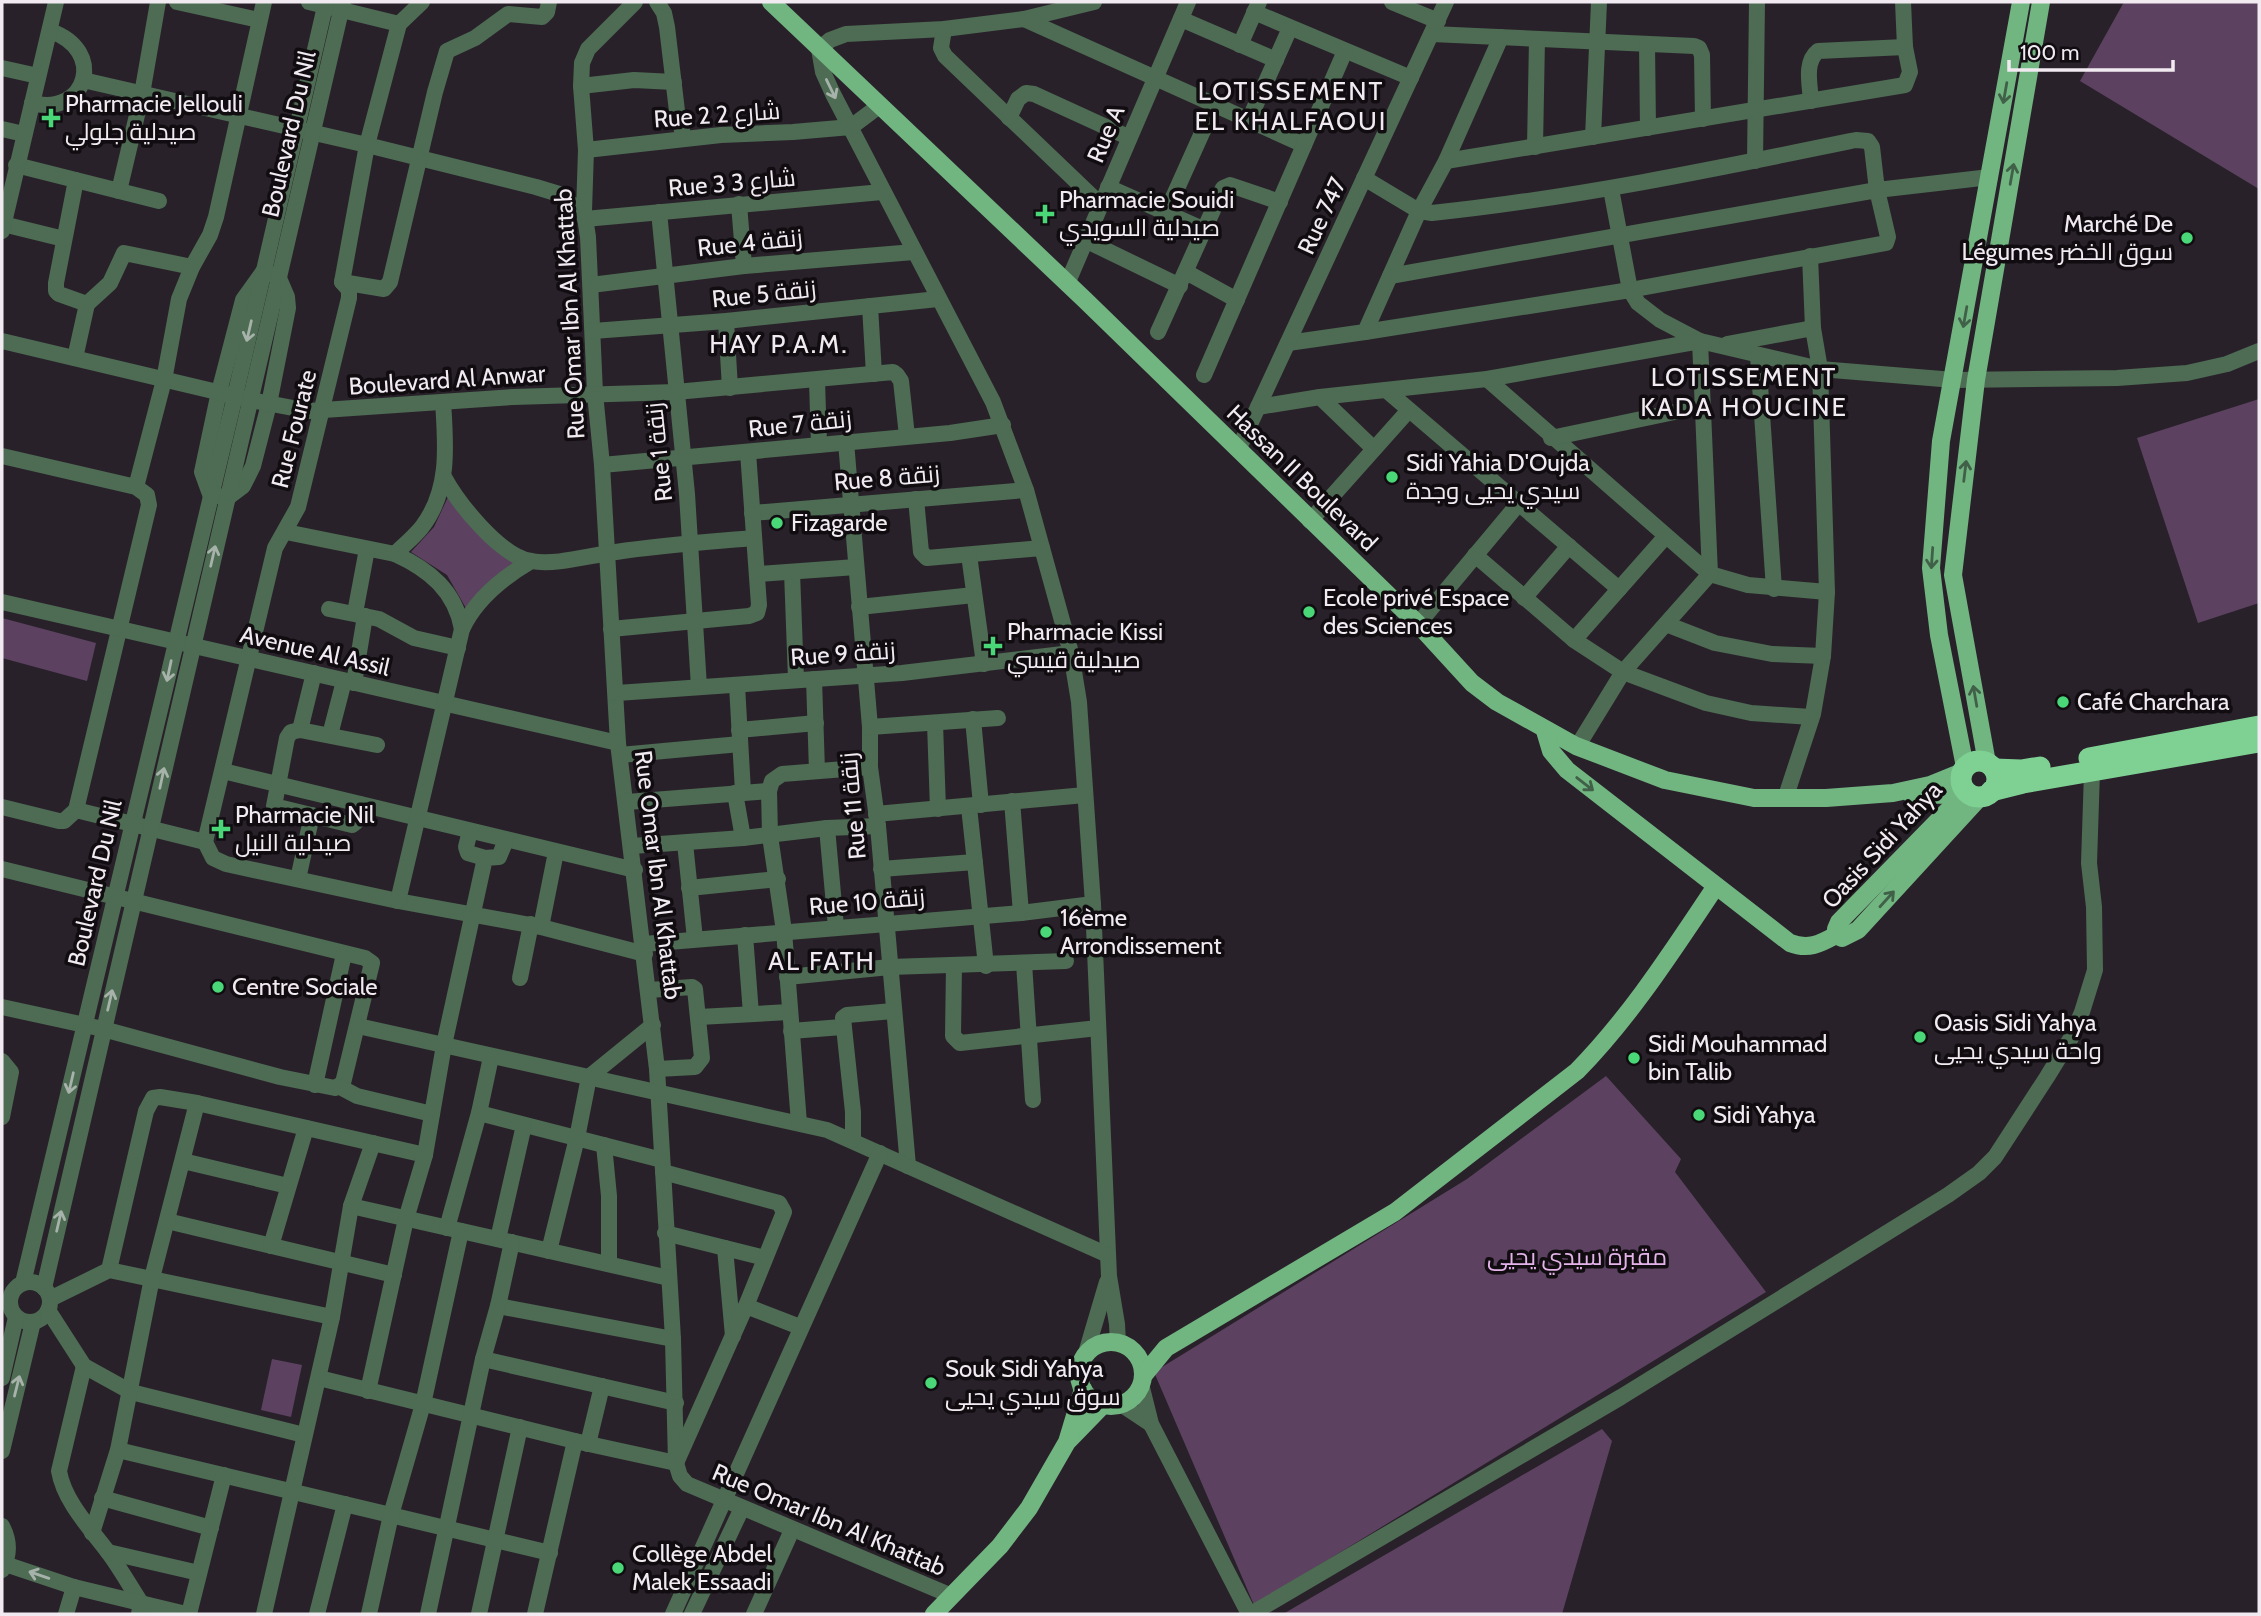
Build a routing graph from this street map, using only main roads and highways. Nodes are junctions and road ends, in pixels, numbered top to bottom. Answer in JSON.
{"nodes":[{"id":1,"x":771,"y":2,"type":"edge"},
{"id":2,"x":2021,"y":2,"type":"edge"},
{"id":3,"x":2041,"y":2,"type":"edge"},
{"id":4,"x":2259,"y":726,"type":"edge"},
{"id":5,"x":1545,"y":731,"type":"junction"},
{"id":6,"x":2259,"y":742,"type":"edge"},
{"id":7,"x":1991,"y":766,"type":"junction"},
{"id":8,"x":1972,"y":785,"type":"junction"},
{"id":9,"x":1716,"y":887,"type":"junction"},
{"id":10,"x":1123,"y":1345,"type":"junction"},
{"id":11,"x":1166,"y":1348,"type":"junction"},
{"id":12,"x":1142,"y":1380,"type":"junction"},
{"id":13,"x":1083,"y":1389,"type":"junction"},
{"id":14,"x":1112,"y":1404,"type":"junction"},
{"id":15,"x":1067,"y":1442,"type":"junction"},
{"id":16,"x":934,"y":1614,"type":"edge"}],
"edges":[{"from":1,"to":5,"type":"main road","name":"Hassan II Boulevard"},
{"from":2,"to":8,"type":"main road","one_way":true},
{"from":7,"to":3,"type":"main road","one_way":true},
{"from":4,"to":7,"type":"highway"},
{"from":5,"to":8,"type":"main road","name":"Hassan II Boulevard"},
{"from":5,"to":9,"type":"main road","one_way":true},
{"from":6,"to":8,"type":"highway"},
{"from":7,"to":8,"type":"highway"},
{"from":8,"to":9,"type":"main road","name":"Oasis Sidi Yahya"},
{"from":9,"to":11,"type":"main road"},
{"from":10,"to":11,"type":"main road"},
{"from":10,"to":12,"type":"main road"},
{"from":10,"to":13,"type":"main road"},
{"from":11,"to":12,"type":"main road"},
{"from":12,"to":14,"type":"main road"},
{"from":13,"to":14,"type":"main road"},
{"from":13,"to":15,"type":"main road"},
{"from":14,"to":15,"type":"main road"},
{"from":15,"to":16,"type":"main road"}]}
